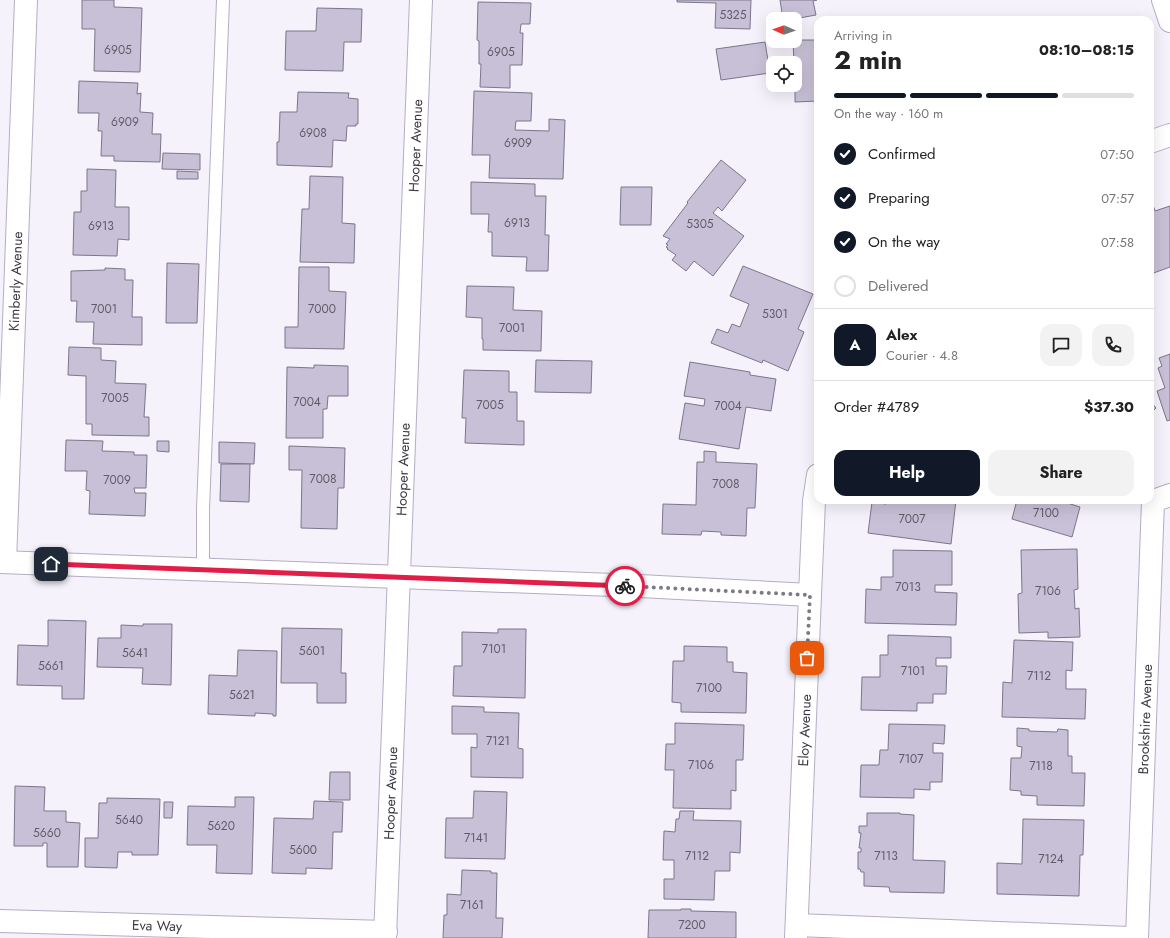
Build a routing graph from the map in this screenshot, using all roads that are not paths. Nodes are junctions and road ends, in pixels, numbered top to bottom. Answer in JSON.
{"nodes":[{"id":1,"x":26,"y":0,"type":"edge"},
{"id":2,"x":223,"y":0,"type":"edge"},
{"id":3,"x":421,"y":0,"type":"edge"},
{"id":4,"x":1163,"y":0,"type":"edge"},
{"id":5,"x":1170,"y":21,"type":"edge"},
{"id":6,"x":1170,"y":135,"type":"edge"},
{"id":7,"x":1154,"y":141,"type":"edge"},
{"id":8,"x":1162,"y":498,"type":"edge"},
{"id":9,"x":814,"y":501,"type":"edge"},
{"id":10,"x":2,"y":562,"type":"edge"},
{"id":11,"x":203,"y":570,"type":"junction"},
{"id":12,"x":399,"y":577,"type":"junction"},
{"id":13,"x":810,"y":595,"type":"junction"},
{"id":14,"x":0,"y":921,"type":"edge"},
{"id":15,"x":797,"y":932,"type":"edge"},
{"id":16,"x":386,"y":935,"type":"edge"},
{"id":17,"x":1129,"y":938,"type":"edge"},
{"id":18,"x":1136,"y":938,"type":"edge"}],
"edges":[{"from":1,"to":10,"type":"street","name":"Kimberly Avenue"},
{"from":2,"to":11,"type":"lane"},
{"from":3,"to":12,"type":"street","name":"Hooper Avenue"},
{"from":4,"to":5,"type":"street"},
{"from":6,"to":7,"type":"street"},
{"from":8,"to":18,"type":"street","name":"Brookshire Avenue"},
{"from":9,"to":13,"type":"street","name":"Eloy Avenue"},
{"from":10,"to":11,"type":"street"},
{"from":11,"to":12,"type":"street"},
{"from":12,"to":13,"type":"street"},
{"from":12,"to":16,"type":"street","name":"Hooper Avenue"},
{"from":13,"to":15,"type":"street","name":"Eloy Avenue"},
{"from":14,"to":16,"type":"street","name":"Eva Way"},
{"from":15,"to":17,"type":"street"}]}
